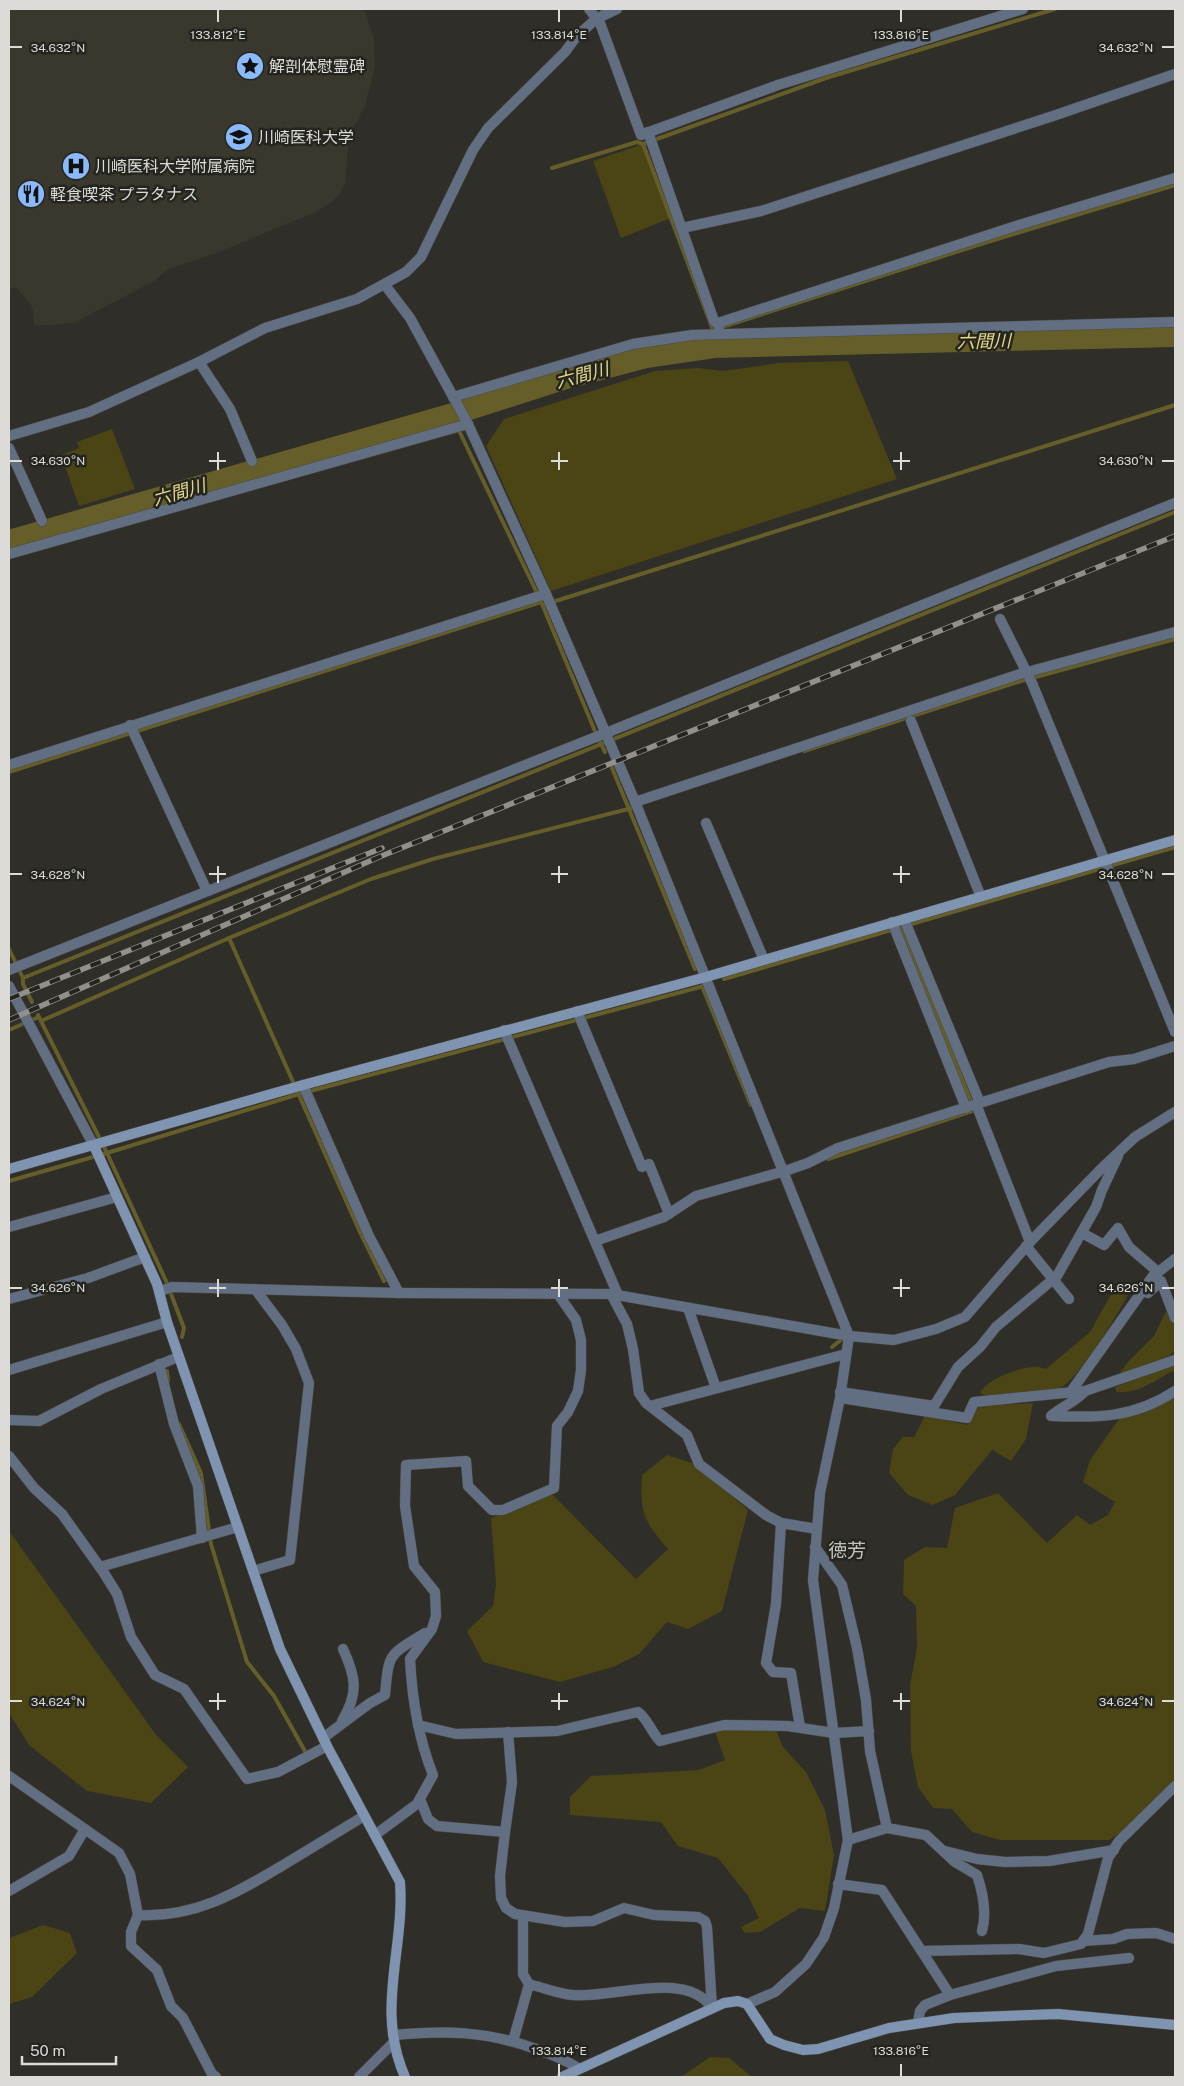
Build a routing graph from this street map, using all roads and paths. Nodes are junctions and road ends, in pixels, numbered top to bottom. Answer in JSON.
{"nodes":[{"id":1,"x":589,"y":9,"type":"edge"},
{"id":2,"x":618,"y":9,"type":"edge"},
{"id":3,"x":1023,"y":9,"type":"edge"},
{"id":4,"x":596,"y":19,"type":"junction"},
{"id":5,"x":1175,"y":74,"type":"edge"},
{"id":6,"x":650,"y":138,"type":"junction"},
{"id":7,"x":1175,"y":178,"type":"edge"},
{"id":8,"x":682,"y":228,"type":"junction"},
{"id":9,"x":385,"y":285,"type":"junction"},
{"id":10,"x":1175,"y":322,"type":"edge"},
{"id":11,"x":717,"y":330,"type":"junction"},
{"id":12,"x":199,"y":362,"type":"junction"},
{"id":13,"x":455,"y":399,"type":"junction"},
{"id":14,"x":463,"y":425,"type":"junction"},
{"id":15,"x":9,"y":436,"type":"edge"},
{"id":16,"x":9,"y":448,"type":"edge"},
{"id":17,"x":252,"y":461,"type":"dead end"},
{"id":18,"x":1175,"y":503,"type":"edge"},
{"id":19,"x":42,"y":521,"type":"dead end"},
{"id":20,"x":9,"y":554,"type":"edge"},
{"id":21,"x":545,"y":598,"type":"junction"},
{"id":22,"x":1000,"y":618,"type":"dead end"},
{"id":23,"x":1175,"y":632,"type":"edge"},
{"id":24,"x":1028,"y":677,"type":"junction"},
{"id":25,"x":911,"y":721,"type":"dead end"},
{"id":26,"x":132,"y":729,"type":"junction"},
{"id":27,"x":603,"y":737,"type":"junction"},
{"id":28,"x":9,"y":765,"type":"edge"},
{"id":29,"x":637,"y":806,"type":"junction"},
{"id":30,"x":706,"y":823,"type":"dead end"},
{"id":31,"x":1175,"y":840,"type":"edge"},
{"id":32,"x":1107,"y":866,"type":"junction"},
{"id":33,"x":207,"y":891,"type":"junction"},
{"id":34,"x":981,"y":897,"type":"junction"},
{"id":35,"x":906,"y":924,"type":"junction"},
{"id":36,"x":894,"y":927,"type":"junction"},
{"id":37,"x":764,"y":960,"type":"junction"},
{"id":38,"x":12,"y":967,"type":"edge"},
{"id":39,"x":706,"y":977,"type":"junction"},
{"id":40,"x":9,"y":986,"type":"edge"},
{"id":41,"x":579,"y":1016,"type":"junction"},
{"id":42,"x":1175,"y":1032,"type":"edge"},
{"id":43,"x":507,"y":1035,"type":"junction"},
{"id":44,"x":1175,"y":1046,"type":"edge"},
{"id":45,"x":302,"y":1089,"type":"junction"},
{"id":46,"x":974,"y":1105,"type":"junction"},
{"id":47,"x":1175,"y":1112,"type":"edge"},
{"id":48,"x":100,"y":1150,"type":"junction"},
{"id":49,"x":1120,"y":1150,"type":"junction"},
{"id":50,"x":9,"y":1169,"type":"edge"},
{"id":51,"x":785,"y":1171,"type":"junction"},
{"id":52,"x":117,"y":1197,"type":"junction"},
{"id":53,"x":669,"y":1214,"type":"junction"},
{"id":54,"x":9,"y":1227,"type":"edge"},
{"id":55,"x":1082,"y":1233,"type":"junction"},
{"id":56,"x":595,"y":1241,"type":"junction"},
{"id":57,"x":1028,"y":1244,"type":"junction"},
{"id":58,"x":145,"y":1257,"type":"junction"},
{"id":59,"x":1175,"y":1259,"type":"edge"},
{"id":60,"x":1158,"y":1272,"type":"junction"},
{"id":61,"x":1052,"y":1280,"type":"junction"},
{"id":62,"x":166,"y":1289,"type":"junction"},
{"id":63,"x":254,"y":1290,"type":"junction"},
{"id":64,"x":1141,"y":1291,"type":"junction"},
{"id":65,"x":399,"y":1293,"type":"junction"},
{"id":66,"x":558,"y":1294,"type":"junction"},
{"id":67,"x":614,"y":1295,"type":"junction"},
{"id":68,"x":9,"y":1299,"type":"edge"},
{"id":69,"x":1069,"y":1299,"type":"dead end"},
{"id":70,"x":688,"y":1308,"type":"junction"},
{"id":71,"x":1175,"y":1318,"type":"edge"},
{"id":72,"x":167,"y":1322,"type":"junction"},
{"id":73,"x":849,"y":1336,"type":"junction"},
{"id":74,"x":846,"y":1354,"type":"junction"},
{"id":75,"x":178,"y":1357,"type":"junction"},
{"id":76,"x":1175,"y":1360,"type":"edge"},
{"id":77,"x":159,"y":1364,"type":"junction"},
{"id":78,"x":9,"y":1370,"type":"edge"},
{"id":79,"x":716,"y":1388,"type":"junction"},
{"id":80,"x":1085,"y":1391,"type":"junction"},
{"id":81,"x":1175,"y":1391,"type":"edge"},
{"id":82,"x":1070,"y":1393,"type":"junction"},
{"id":83,"x":840,"y":1395,"type":"junction"},
{"id":84,"x":650,"y":1406,"type":"junction"},
{"id":85,"x":9,"y":1420,"type":"edge"},
{"id":86,"x":9,"y":1456,"type":"edge"},
{"id":87,"x":781,"y":1523,"type":"junction"},
{"id":88,"x":238,"y":1527,"type":"junction"},
{"id":89,"x":817,"y":1529,"type":"junction"},
{"id":90,"x":206,"y":1536,"type":"junction"},
{"id":91,"x":815,"y":1547,"type":"junction"},
{"id":92,"x":100,"y":1567,"type":"junction"},
{"id":93,"x":253,"y":1571,"type":"junction"},
{"id":94,"x":432,"y":1629,"type":"junction"},
{"id":95,"x":342,"y":1649,"type":"dead end"},
{"id":96,"x":418,"y":1725,"type":"junction"},
{"id":97,"x":339,"y":1726,"type":"junction"},
{"id":98,"x":800,"y":1727,"type":"junction"},
{"id":99,"x":869,"y":1731,"type":"junction"},
{"id":100,"x":508,"y":1732,"type":"junction"},
{"id":101,"x":834,"y":1733,"type":"junction"},
{"id":102,"x":325,"y":1742,"type":"junction"},
{"id":103,"x":9,"y":1776,"type":"edge"},
{"id":104,"x":1175,"y":1786,"type":"edge"},
{"id":105,"x":420,"y":1799,"type":"junction"},
{"id":106,"x":364,"y":1816,"type":"junction"},
{"id":107,"x":887,"y":1828,"type":"junction"},
{"id":108,"x":85,"y":1829,"type":"junction"},
{"id":109,"x":505,"y":1832,"type":"junction"},
{"id":110,"x":375,"y":1835,"type":"junction"},
{"id":111,"x":848,"y":1840,"type":"junction"},
{"id":112,"x":1114,"y":1850,"type":"junction"},
{"id":113,"x":944,"y":1851,"type":"junction"},
{"id":114,"x":838,"y":1884,"type":"junction"},
{"id":115,"x":9,"y":1891,"type":"edge"},
{"id":116,"x":138,"y":1915,"type":"junction"},
{"id":117,"x":522,"y":1916,"type":"junction"},
{"id":118,"x":982,"y":1931,"type":"dead end"},
{"id":119,"x":1175,"y":1939,"type":"edge"},
{"id":120,"x":1083,"y":1941,"type":"junction"},
{"id":121,"x":922,"y":1951,"type":"junction"},
{"id":122,"x":1129,"y":1958,"type":"dead end"},
{"id":123,"x":530,"y":1986,"type":"junction"},
{"id":124,"x":950,"y":1994,"type":"junction"},
{"id":125,"x":747,"y":2004,"type":"junction"},
{"id":126,"x":712,"y":2008,"type":"junction"},
{"id":127,"x":918,"y":2022,"type":"junction"},
{"id":128,"x":1175,"y":2025,"type":"edge"},
{"id":129,"x":393,"y":2038,"type":"junction"},
{"id":130,"x":513,"y":2041,"type":"junction"},
{"id":131,"x":578,"y":2068,"type":"junction"},
{"id":132,"x":216,"y":2077,"type":"edge"},
{"id":133,"x":359,"y":2077,"type":"edge"},
{"id":134,"x":405,"y":2077,"type":"edge"},
{"id":135,"x":562,"y":2077,"type":"edge"}],
"edges":[{"from":1,"to":4,"type":"street"},
{"from":2,"to":4,"type":"street"},
{"from":3,"to":6,"type":"street"},
{"from":4,"to":6,"type":"street"},
{"from":4,"to":9,"type":"street"},
{"from":5,"to":8,"type":"street"},
{"from":6,"to":8,"type":"street"},
{"from":7,"to":11,"type":"street"},
{"from":8,"to":11,"type":"street"},
{"from":9,"to":12,"type":"street"},
{"from":9,"to":13,"type":"street"},
{"from":10,"to":11,"type":"street"},
{"from":11,"to":13,"type":"street"},
{"from":12,"to":15,"type":"street"},
{"from":12,"to":17,"type":"street"},
{"from":13,"to":14,"type":"street"},
{"from":14,"to":20,"type":"street"},
{"from":14,"to":21,"type":"street"},
{"from":16,"to":19,"type":"street"},
{"from":18,"to":27,"type":"street"},
{"from":21,"to":26,"type":"street"},
{"from":21,"to":27,"type":"street"},
{"from":22,"to":24,"type":"street"},
{"from":23,"to":24,"type":"street"},
{"from":24,"to":29,"type":"street"},
{"from":24,"to":32,"type":"street"},
{"from":25,"to":34,"type":"street"},
{"from":26,"to":28,"type":"street"},
{"from":26,"to":33,"type":"street"},
{"from":27,"to":29,"type":"street"},
{"from":27,"to":33,"type":"street"},
{"from":29,"to":39,"type":"street"},
{"from":30,"to":37,"type":"street"},
{"from":31,"to":32,"type":"street"},
{"from":32,"to":34,"type":"street"},
{"from":32,"to":42,"type":"street"},
{"from":33,"to":38,"type":"street"},
{"from":34,"to":35,"type":"street"},
{"from":35,"to":36,"type":"street"},
{"from":35,"to":46,"type":"street"},
{"from":36,"to":37,"type":"street"},
{"from":36,"to":46,"type":"street"},
{"from":37,"to":39,"type":"street"},
{"from":39,"to":41,"type":"street"},
{"from":39,"to":51,"type":"street"},
{"from":40,"to":48,"type":"street"},
{"from":41,"to":43,"type":"street"},
{"from":41,"to":53,"type":"street"},
{"from":43,"to":45,"type":"street"},
{"from":43,"to":56,"type":"street"},
{"from":44,"to":46,"type":"street"},
{"from":45,"to":48,"type":"street"},
{"from":45,"to":65,"type":"street"},
{"from":46,"to":51,"type":"street"},
{"from":46,"to":57,"type":"street"},
{"from":47,"to":49,"type":"street"},
{"from":48,"to":50,"type":"street"},
{"from":48,"to":52,"type":"street"},
{"from":49,"to":55,"type":"street"},
{"from":49,"to":57,"type":"street"},
{"from":51,"to":53,"type":"street"},
{"from":51,"to":73,"type":"street"},
{"from":52,"to":54,"type":"street"},
{"from":52,"to":58,"type":"street"},
{"from":53,"to":56,"type":"street"},
{"from":55,"to":60,"type":"street"},
{"from":55,"to":61,"type":"street"},
{"from":56,"to":67,"type":"street"},
{"from":57,"to":61,"type":"street"},
{"from":57,"to":73,"type":"street"},
{"from":58,"to":62,"type":"street"},
{"from":58,"to":68,"type":"street"},
{"from":59,"to":60,"type":"street"},
{"from":60,"to":64,"type":"street"},
{"from":61,"to":69,"type":"street"},
{"from":61,"to":83,"type":"street"},
{"from":62,"to":63,"type":"street"},
{"from":62,"to":72,"type":"street"},
{"from":63,"to":65,"type":"street"},
{"from":63,"to":93,"type":"street"},
{"from":64,"to":71,"type":"street"},
{"from":64,"to":82,"type":"street"},
{"from":65,"to":66,"type":"street"},
{"from":66,"to":67,"type":"street"},
{"from":66,"to":94,"type":"street"},
{"from":67,"to":70,"type":"street"},
{"from":67,"to":84,"type":"street"},
{"from":70,"to":73,"type":"street"},
{"from":70,"to":79,"type":"street"},
{"from":72,"to":75,"type":"street"},
{"from":72,"to":78,"type":"street"},
{"from":73,"to":74,"type":"street"},
{"from":74,"to":79,"type":"street"},
{"from":74,"to":83,"type":"street"},
{"from":75,"to":77,"type":"street"},
{"from":75,"to":88,"type":"street"},
{"from":76,"to":80,"type":"street"},
{"from":77,"to":85,"type":"street"},
{"from":77,"to":90,"type":"street"},
{"from":79,"to":84,"type":"street"},
{"from":80,"to":81,"type":"street"},
{"from":80,"to":82,"type":"street"},
{"from":82,"to":83,"type":"street"},
{"from":83,"to":89,"type":"street"},
{"from":84,"to":87,"type":"street"},
{"from":86,"to":92,"type":"street"},
{"from":87,"to":89,"type":"street"},
{"from":87,"to":98,"type":"street"},
{"from":88,"to":90,"type":"street"},
{"from":88,"to":93,"type":"street"},
{"from":89,"to":91,"type":"street"},
{"from":90,"to":92,"type":"street"},
{"from":91,"to":99,"type":"street"},
{"from":91,"to":101,"type":"street"},
{"from":92,"to":102,"type":"street"},
{"from":93,"to":102,"type":"street"},
{"from":94,"to":96,"type":"street"},
{"from":94,"to":97,"type":"street"},
{"from":95,"to":97,"type":"street"},
{"from":96,"to":100,"type":"street"},
{"from":96,"to":105,"type":"street"},
{"from":97,"to":102,"type":"street"},
{"from":98,"to":100,"type":"street"},
{"from":98,"to":101,"type":"street"},
{"from":99,"to":101,"type":"street"},
{"from":99,"to":107,"type":"street"},
{"from":100,"to":109,"type":"street"},
{"from":101,"to":111,"type":"street"},
{"from":102,"to":106,"type":"street"},
{"from":103,"to":108,"type":"street"},
{"from":104,"to":112,"type":"street"},
{"from":105,"to":109,"type":"street"},
{"from":105,"to":110,"type":"street"},
{"from":106,"to":110,"type":"street"},
{"from":106,"to":116,"type":"street"},
{"from":107,"to":111,"type":"street"},
{"from":107,"to":113,"type":"street"},
{"from":108,"to":115,"type":"street"},
{"from":108,"to":116,"type":"street"},
{"from":109,"to":117,"type":"street"},
{"from":110,"to":129,"type":"street"},
{"from":111,"to":114,"type":"street"},
{"from":112,"to":113,"type":"street"},
{"from":112,"to":120,"type":"street"},
{"from":113,"to":118,"type":"street"},
{"from":114,"to":121,"type":"street"},
{"from":114,"to":125,"type":"street"},
{"from":116,"to":132,"type":"street"},
{"from":117,"to":123,"type":"street"},
{"from":117,"to":126,"type":"street"},
{"from":119,"to":120,"type":"street"},
{"from":120,"to":121,"type":"street"},
{"from":121,"to":124,"type":"street"},
{"from":122,"to":124,"type":"street"},
{"from":123,"to":126,"type":"street"},
{"from":123,"to":130,"type":"street"},
{"from":124,"to":127,"type":"street"},
{"from":125,"to":126,"type":"street"},
{"from":125,"to":127,"type":"street"},
{"from":126,"to":131,"type":"street"},
{"from":127,"to":128,"type":"street"},
{"from":129,"to":130,"type":"street"},
{"from":129,"to":133,"type":"street"},
{"from":129,"to":134,"type":"street"},
{"from":130,"to":131,"type":"street"},
{"from":131,"to":135,"type":"street"}]}
